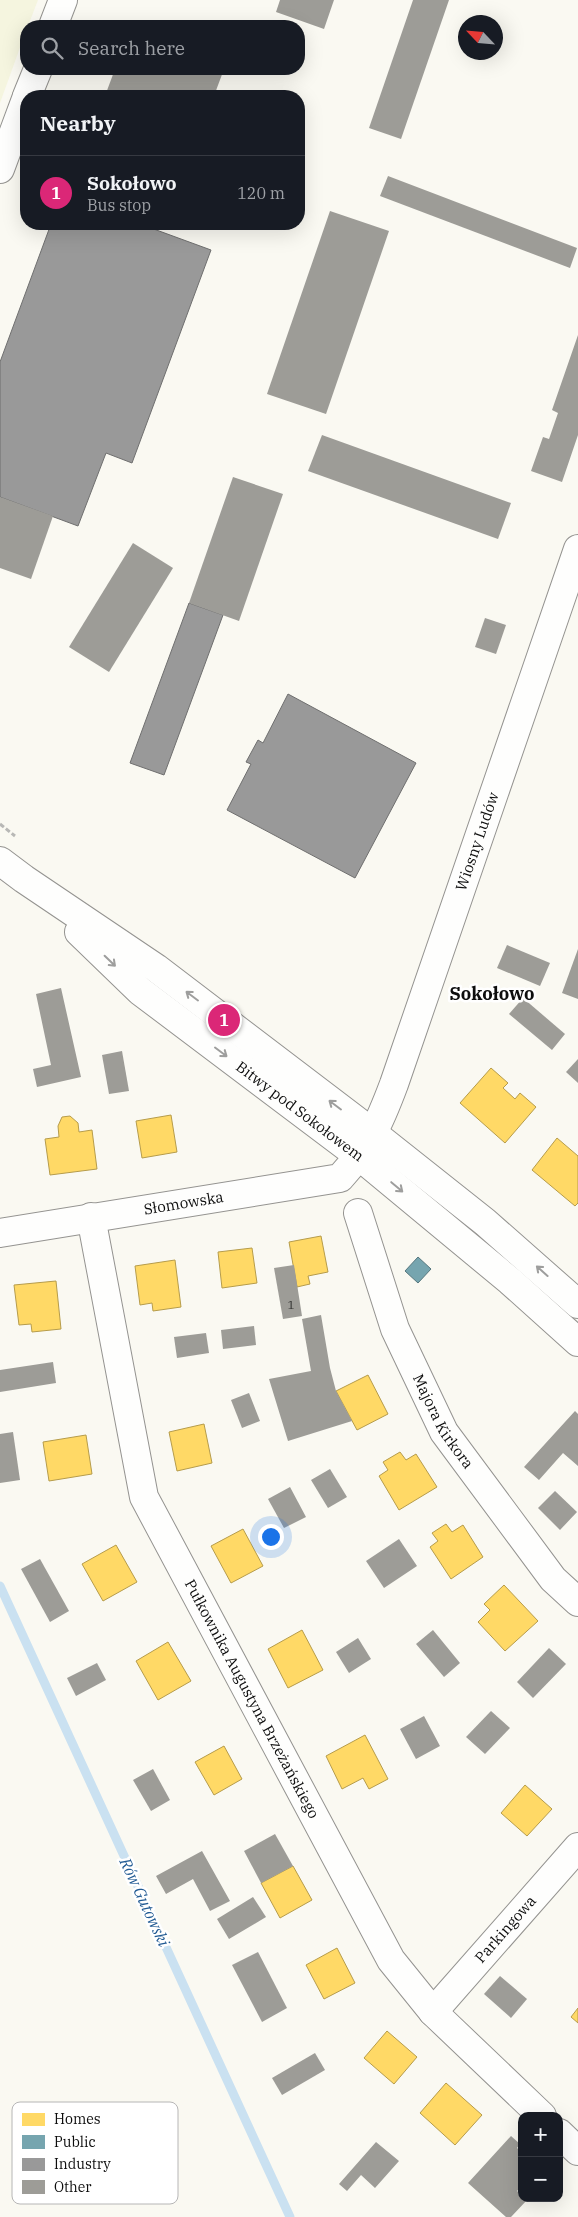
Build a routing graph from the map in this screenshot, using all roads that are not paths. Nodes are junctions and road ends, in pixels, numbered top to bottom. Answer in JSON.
{"nodes":[{"id":1,"x":63,"y":0,"type":"edge"},
{"id":2,"x":55,"y":20,"type":"edge"},
{"id":3,"x":36,"y":75,"type":"edge"},
{"id":4,"x":30,"y":90,"type":"edge"},
{"id":5,"x":20,"y":116,"type":"edge"},
{"id":6,"x":0,"y":169,"type":"edge"},
{"id":7,"x":578,"y":548,"type":"edge"},
{"id":8,"x":0,"y":861,"type":"edge"},
{"id":9,"x":367,"y":1145,"type":"junction"},
{"id":10,"x":358,"y":1213,"type":"dead end"},
{"id":11,"x":91,"y":1217,"type":"junction"},
{"id":12,"x":0,"y":1233,"type":"edge"},
{"id":13,"x":578,"y":1304,"type":"edge"},
{"id":14,"x":578,"y":1342,"type":"edge"},
{"id":15,"x":578,"y":1602,"type":"edge"},
{"id":16,"x":578,"y":1847,"type":"edge"},
{"id":17,"x":433,"y":2012,"type":"junction"},
{"id":18,"x":538,"y":2112,"type":"edge"},
{"id":19,"x":563,"y":2137,"type":"edge"},
{"id":20,"x":578,"y":2151,"type":"edge"}],
"edges":[{"from":1,"to":2,"type":"street"},
{"from":3,"to":4,"type":"street"},
{"from":5,"to":6,"type":"street"},
{"from":7,"to":9,"type":"street","name":"Wiosny Ludów"},
{"from":8,"to":9,"type":"street","name":"Bitwy pod Sokołowem"},
{"from":9,"to":11,"type":"street","name":"Słomowska"},
{"from":13,"to":9,"type":"street","name":"Bitwy pod Sokołowem","one_way":true},
{"from":9,"to":14,"type":"street","name":"Bitwy pod Sokołowem","one_way":true},
{"from":10,"to":15,"type":"street","name":"Majora Kirkora"},
{"from":11,"to":12,"type":"street","name":"Słomowska"},
{"from":11,"to":17,"type":"street","name":"Pułkownika Augustyna Brzeżańskiego"},
{"from":16,"to":17,"type":"street","name":"Parkingowa"},
{"from":17,"to":18,"type":"street","name":"Pułkownika Augustyna Brzeżańskiego"},
{"from":19,"to":20,"type":"street"}]}
